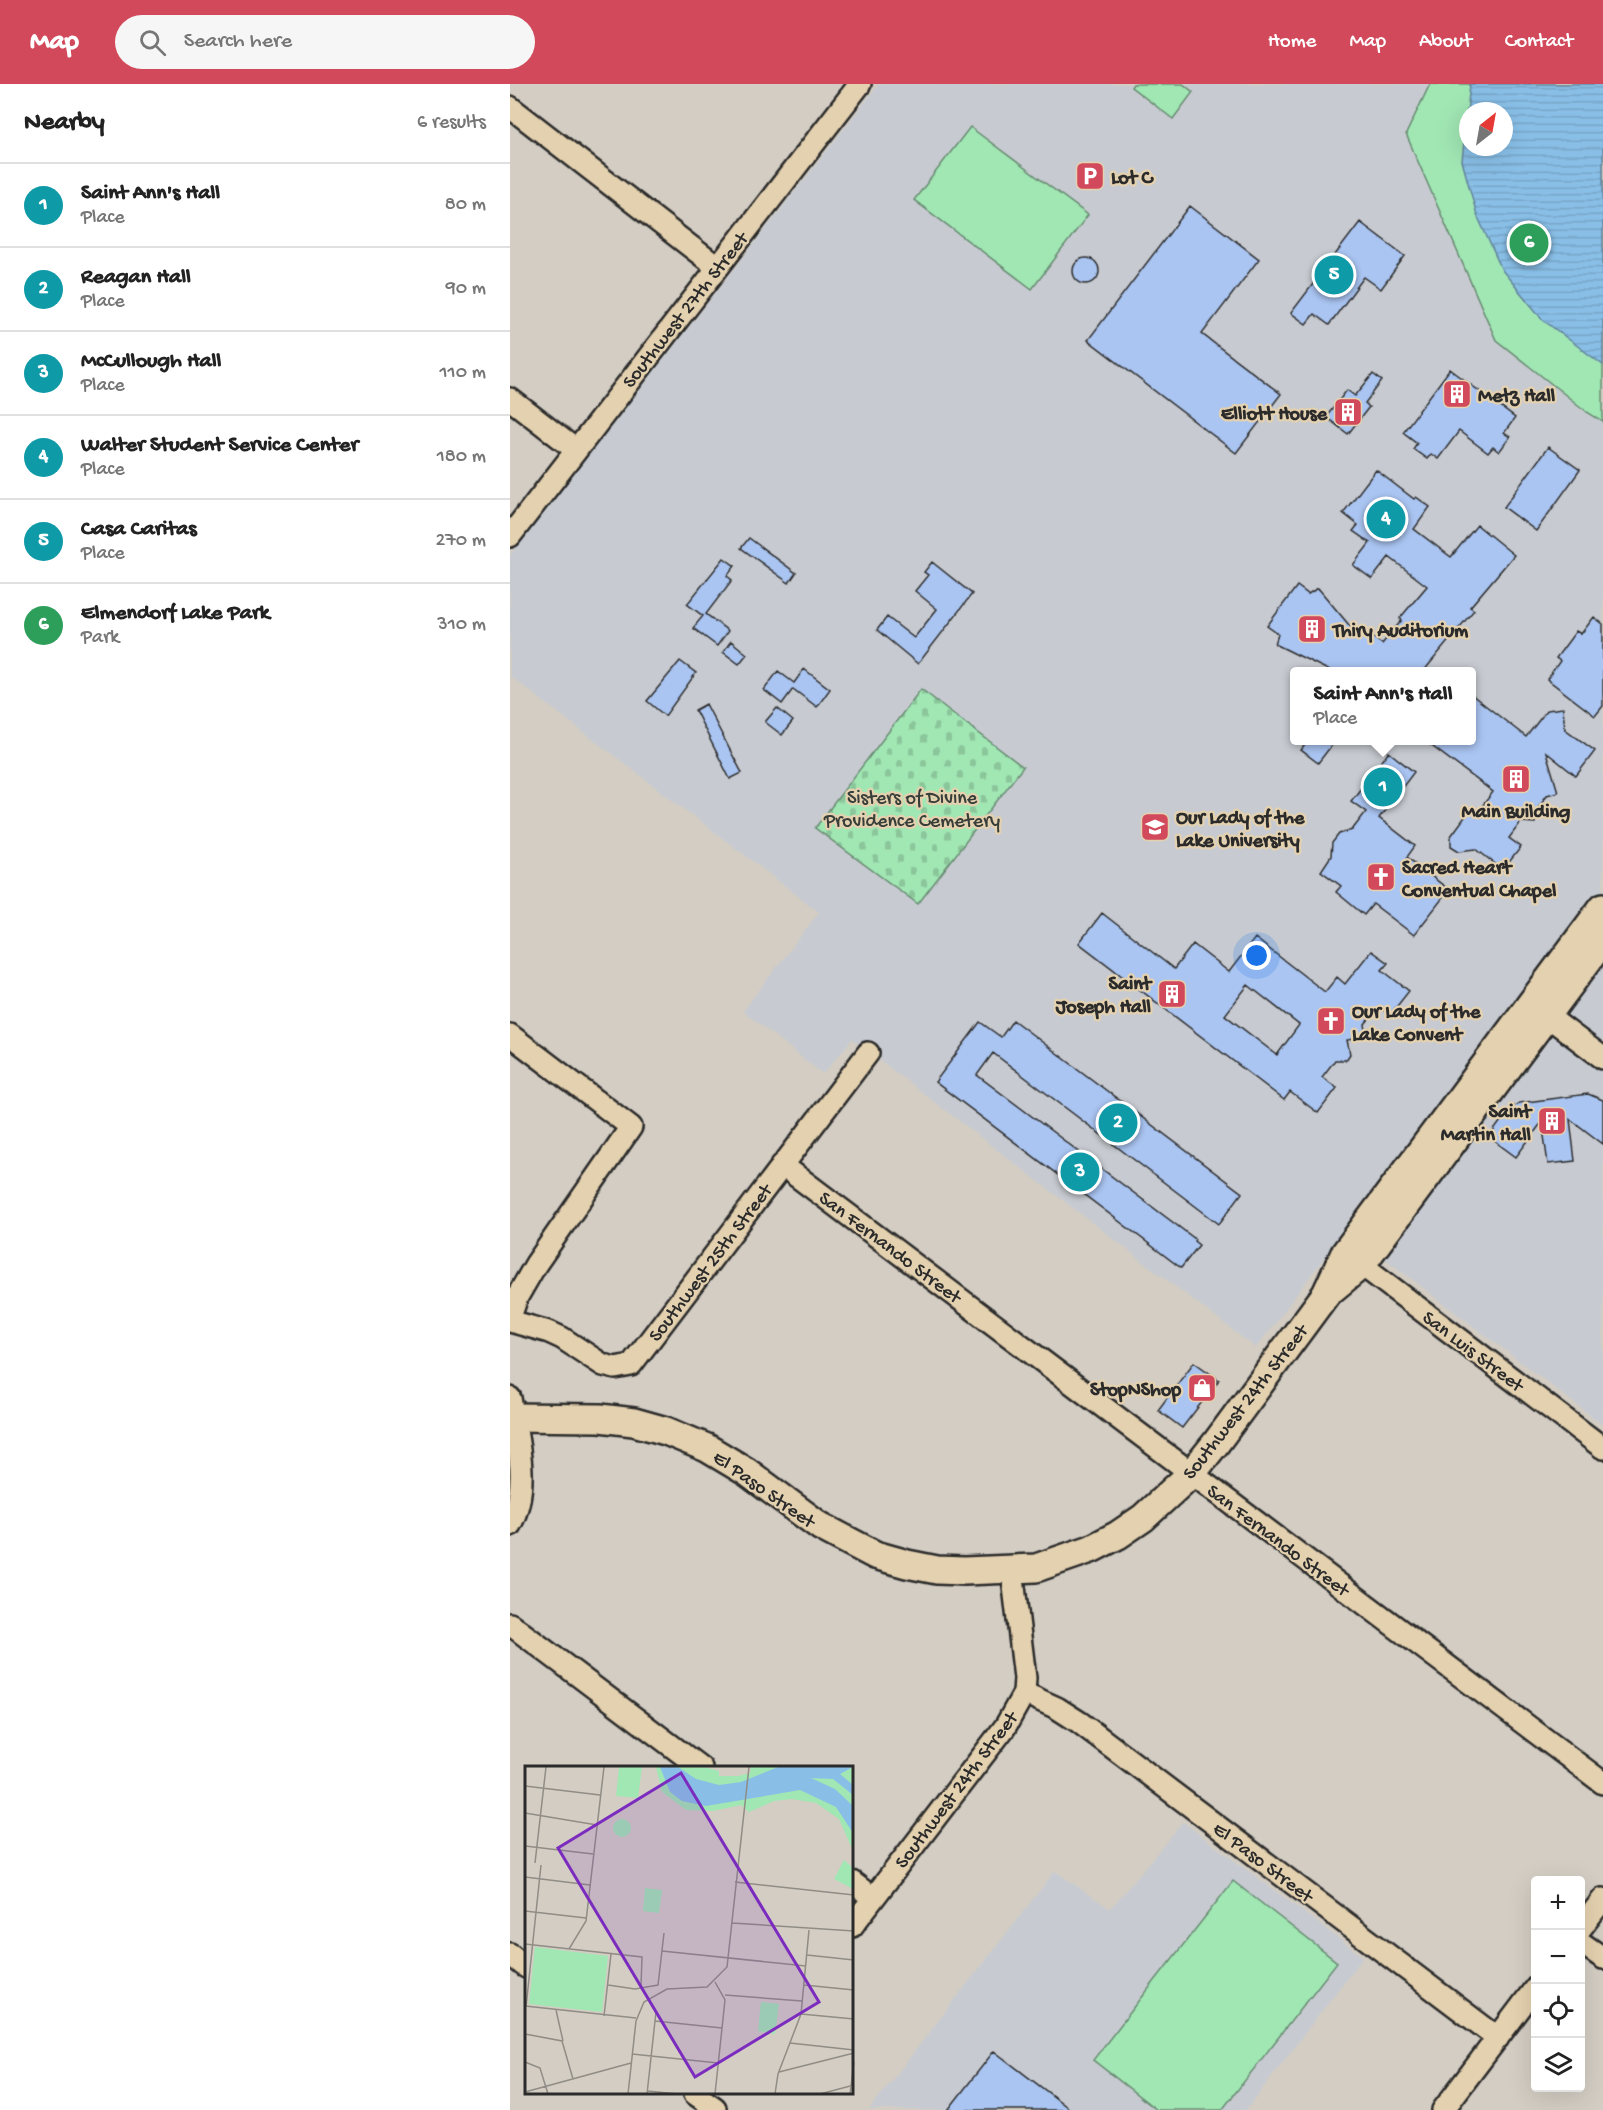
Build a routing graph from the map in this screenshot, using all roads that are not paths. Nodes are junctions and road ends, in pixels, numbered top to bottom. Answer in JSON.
{"nodes":[{"id":1,"x":855,"y":86,"type":"edge"},
{"id":2,"x":510,"y":107,"type":"edge"},
{"id":3,"x":717,"y":267,"type":"junction"},
{"id":4,"x":510,"y":399,"type":"edge"},
{"id":5,"x":576,"y":450,"type":"junction"},
{"id":6,"x":510,"y":536,"type":"edge"},
{"id":7,"x":1603,"y":907,"type":"edge"},
{"id":8,"x":1603,"y":940,"type":"edge"},
{"id":9,"x":1538,"y":1010,"type":"junction"},
{"id":10,"x":510,"y":1035,"type":"edge"},
{"id":11,"x":868,"y":1053,"type":"dead end"},
{"id":12,"x":1603,"y":1058,"type":"edge"},
{"id":13,"x":782,"y":1164,"type":"junction"},
{"id":14,"x":1353,"y":1259,"type":"junction"},
{"id":15,"x":510,"y":1319,"type":"edge"},
{"id":16,"x":511,"y":1410,"type":"edge"},
{"id":17,"x":1603,"y":1448,"type":"edge"},
{"id":18,"x":1192,"y":1473,"type":"junction"},
{"id":19,"x":510,"y":1525,"type":"edge"},
{"id":20,"x":1012,"y":1570,"type":"junction"},
{"id":21,"x":510,"y":1624,"type":"edge"},
{"id":22,"x":1024,"y":1693,"type":"junction"},
{"id":23,"x":698,"y":1766,"type":"edge"},
{"id":24,"x":1603,"y":1783,"type":"edge"},
{"id":25,"x":854,"y":1884,"type":"edge"},
{"id":26,"x":873,"y":1898,"type":"junction"},
{"id":27,"x":1603,"y":1899,"type":"edge"},
{"id":28,"x":854,"y":1923,"type":"edge"},
{"id":29,"x":1585,"y":1924,"type":"edge"},
{"id":30,"x":1585,"y":1945,"type":"edge"},
{"id":31,"x":510,"y":1954,"type":"edge"},
{"id":32,"x":1603,"y":1958,"type":"edge"},
{"id":33,"x":525,"y":1966,"type":"edge"},
{"id":34,"x":1531,"y":1994,"type":"edge"},
{"id":35,"x":1498,"y":2038,"type":"junction"},
{"id":36,"x":697,"y":2095,"type":"edge"},
{"id":37,"x":718,"y":2104,"type":"edge"},
{"id":38,"x":1443,"y":2110,"type":"edge"}],
"edges":[{"from":1,"to":3,"type":"street","name":"Southwest 27th Street"},
{"from":2,"to":3,"type":"street"},
{"from":3,"to":5,"type":"street","name":"Southwest 27th Street"},
{"from":4,"to":5,"type":"street"},
{"from":5,"to":6,"type":"street","name":"Southwest 27th Street"},
{"from":7,"to":9,"type":"main road","name":"Southwest 24th Street"},
{"from":8,"to":9,"type":"main road","name":"Southwest 24th Street"},
{"from":9,"to":12,"type":"street"},
{"from":9,"to":14,"type":"main road","name":"Southwest 24th Street"},
{"from":10,"to":15,"type":"street"},
{"from":11,"to":13,"type":"street","name":"Southwest 25th Street"},
{"from":13,"to":15,"type":"street","name":"Southwest 25th Street"},
{"from":13,"to":18,"type":"street","name":"San Fernando Street"},
{"from":14,"to":17,"type":"street","name":"San Luis Street"},
{"from":14,"to":18,"type":"main road","name":"Southwest 24th Street"},
{"from":16,"to":19,"type":"street"},
{"from":16,"to":20,"type":"main road","name":"El Paso Street"},
{"from":18,"to":20,"type":"main road","name":"Southwest 24th Street"},
{"from":18,"to":24,"type":"street","name":"San Fernando Street"},
{"from":20,"to":22,"type":"street","name":"Southwest 24th Street"},
{"from":21,"to":23,"type":"street"},
{"from":22,"to":26,"type":"street","name":"Southwest 24th Street"},
{"from":22,"to":35,"type":"street","name":"El Paso Street"},
{"from":25,"to":26,"type":"street"},
{"from":26,"to":28,"type":"street","name":"Southwest 24th Street"},
{"from":27,"to":29,"type":"street"},
{"from":30,"to":32,"type":"street"},
{"from":31,"to":33,"type":"street"},
{"from":34,"to":35,"type":"street"},
{"from":35,"to":38,"type":"street"},
{"from":36,"to":37,"type":"street"}]}
